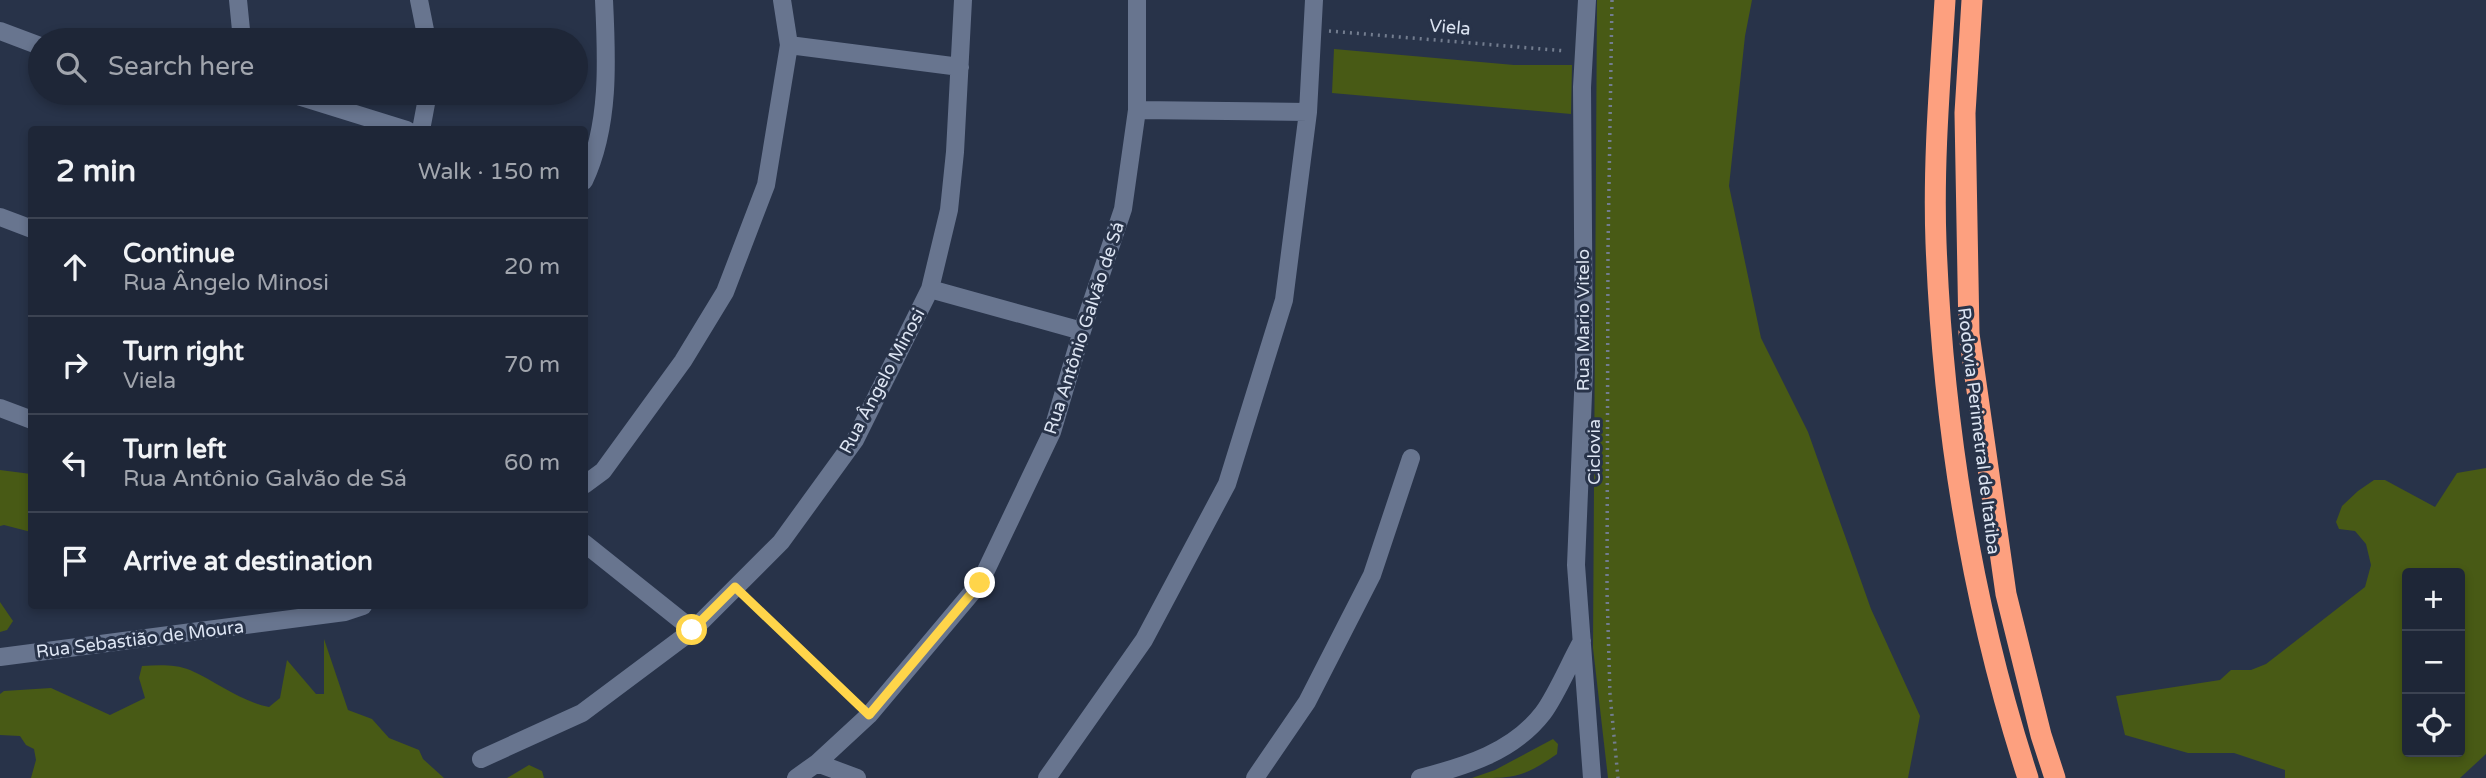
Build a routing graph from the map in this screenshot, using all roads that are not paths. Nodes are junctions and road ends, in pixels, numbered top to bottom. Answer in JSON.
{"nodes":[{"id":1,"x":238,"y":0,"type":"edge"},
{"id":2,"x":419,"y":0,"type":"edge"},
{"id":3,"x":604,"y":0,"type":"edge"},
{"id":4,"x":782,"y":0,"type":"edge"},
{"id":5,"x":963,"y":0,"type":"edge"},
{"id":6,"x":1137,"y":0,"type":"edge"},
{"id":7,"x":1314,"y":0,"type":"edge"},
{"id":8,"x":1587,"y":0,"type":"edge"},
{"id":9,"x":1945,"y":0,"type":"edge"},
{"id":10,"x":1972,"y":0,"type":"edge"},
{"id":11,"x":241,"y":28,"type":"edge"},
{"id":12,"x":425,"y":28,"type":"edge"},
{"id":13,"x":0,"y":31,"type":"edge"},
{"id":14,"x":28,"y":42,"type":"edge"},
{"id":15,"x":789,"y":45,"type":"junction"},
{"id":16,"x":960,"y":67,"type":"junction"},
{"id":17,"x":327,"y":105,"type":"edge"},
{"id":18,"x":426,"y":105,"type":"edge"},
{"id":19,"x":1137,"y":110,"type":"junction"},
{"id":20,"x":1308,"y":112,"type":"junction"},
{"id":21,"x":394,"y":126,"type":"edge"},
{"id":22,"x":422,"y":126,"type":"edge"},
{"id":23,"x":588,"y":173,"type":"edge"},
{"id":24,"x":0,"y":217,"type":"edge"},
{"id":25,"x":28,"y":228,"type":"edge"},
{"id":26,"x":930,"y":289,"type":"junction"},
{"id":27,"x":1082,"y":331,"type":"junction"},
{"id":28,"x":0,"y":408,"type":"edge"},
{"id":29,"x":28,"y":418,"type":"edge"},
{"id":30,"x":1411,"y":458,"type":"dead end"},
{"id":31,"x":588,"y":482,"type":"edge"},
{"id":32,"x":588,"y":547,"type":"edge"},
{"id":33,"x":354,"y":609,"type":"edge"},
{"id":34,"x":692,"y":630,"type":"junction"},
{"id":35,"x":1582,"y":641,"type":"junction"},
{"id":36,"x":0,"y":657,"type":"edge"},
{"id":37,"x":481,"y":759,"type":"dead end"},
{"id":38,"x":817,"y":763,"type":"junction"},
{"id":39,"x":796,"y":778,"type":"edge"},
{"id":40,"x":857,"y":778,"type":"edge"},
{"id":41,"x":1047,"y":778,"type":"edge"},
{"id":42,"x":1255,"y":778,"type":"edge"},
{"id":43,"x":1420,"y":778,"type":"edge"},
{"id":44,"x":1592,"y":778,"type":"edge"},
{"id":45,"x":2028,"y":778,"type":"edge"},
{"id":46,"x":2055,"y":778,"type":"edge"}],
"edges":[{"from":1,"to":11,"type":"street"},
{"from":2,"to":12,"type":"street"},
{"from":3,"to":23,"type":"street"},
{"from":4,"to":15,"type":"street"},
{"from":5,"to":16,"type":"street","name":"Rua Ângelo Minosi"},
{"from":6,"to":19,"type":"street","name":"Rua Antônio Galvão de Sá"},
{"from":7,"to":20,"type":"street"},
{"from":8,"to":35,"type":"street","name":"Rua Mario Vitelo"},
{"from":9,"to":45,"type":"highway","name":"Rodovia Perimetral de Itatiba"},
{"from":10,"to":46,"type":"highway","name":"Rodovia Perimetral de Itatiba"},
{"from":13,"to":14,"type":"street"},
{"from":15,"to":16,"type":"street"},
{"from":15,"to":31,"type":"street"},
{"from":16,"to":26,"type":"street","name":"Rua Ângelo Minosi"},
{"from":17,"to":21,"type":"street"},
{"from":18,"to":22,"type":"street"},
{"from":19,"to":20,"type":"street"},
{"from":19,"to":27,"type":"street","name":"Rua Antônio Galvão de Sá"},
{"from":20,"to":41,"type":"street"},
{"from":24,"to":25,"type":"street"},
{"from":26,"to":27,"type":"street"},
{"from":26,"to":34,"type":"street","name":"Rua Ângelo Minosi"},
{"from":27,"to":38,"type":"street","name":"Rua Antônio Galvão de Sá"},
{"from":28,"to":29,"type":"street"},
{"from":30,"to":42,"type":"street"},
{"from":32,"to":34,"type":"street"},
{"from":33,"to":36,"type":"street","name":"Rua Sebastião de Moura"},
{"from":34,"to":37,"type":"street","name":"Rua Ângelo Minosi"},
{"from":35,"to":43,"type":"street"},
{"from":35,"to":44,"type":"street","name":"Rua Mario Vitelo"},
{"from":38,"to":39,"type":"street","name":"Rua Antônio Galvão de Sá"},
{"from":38,"to":40,"type":"street"}]}
